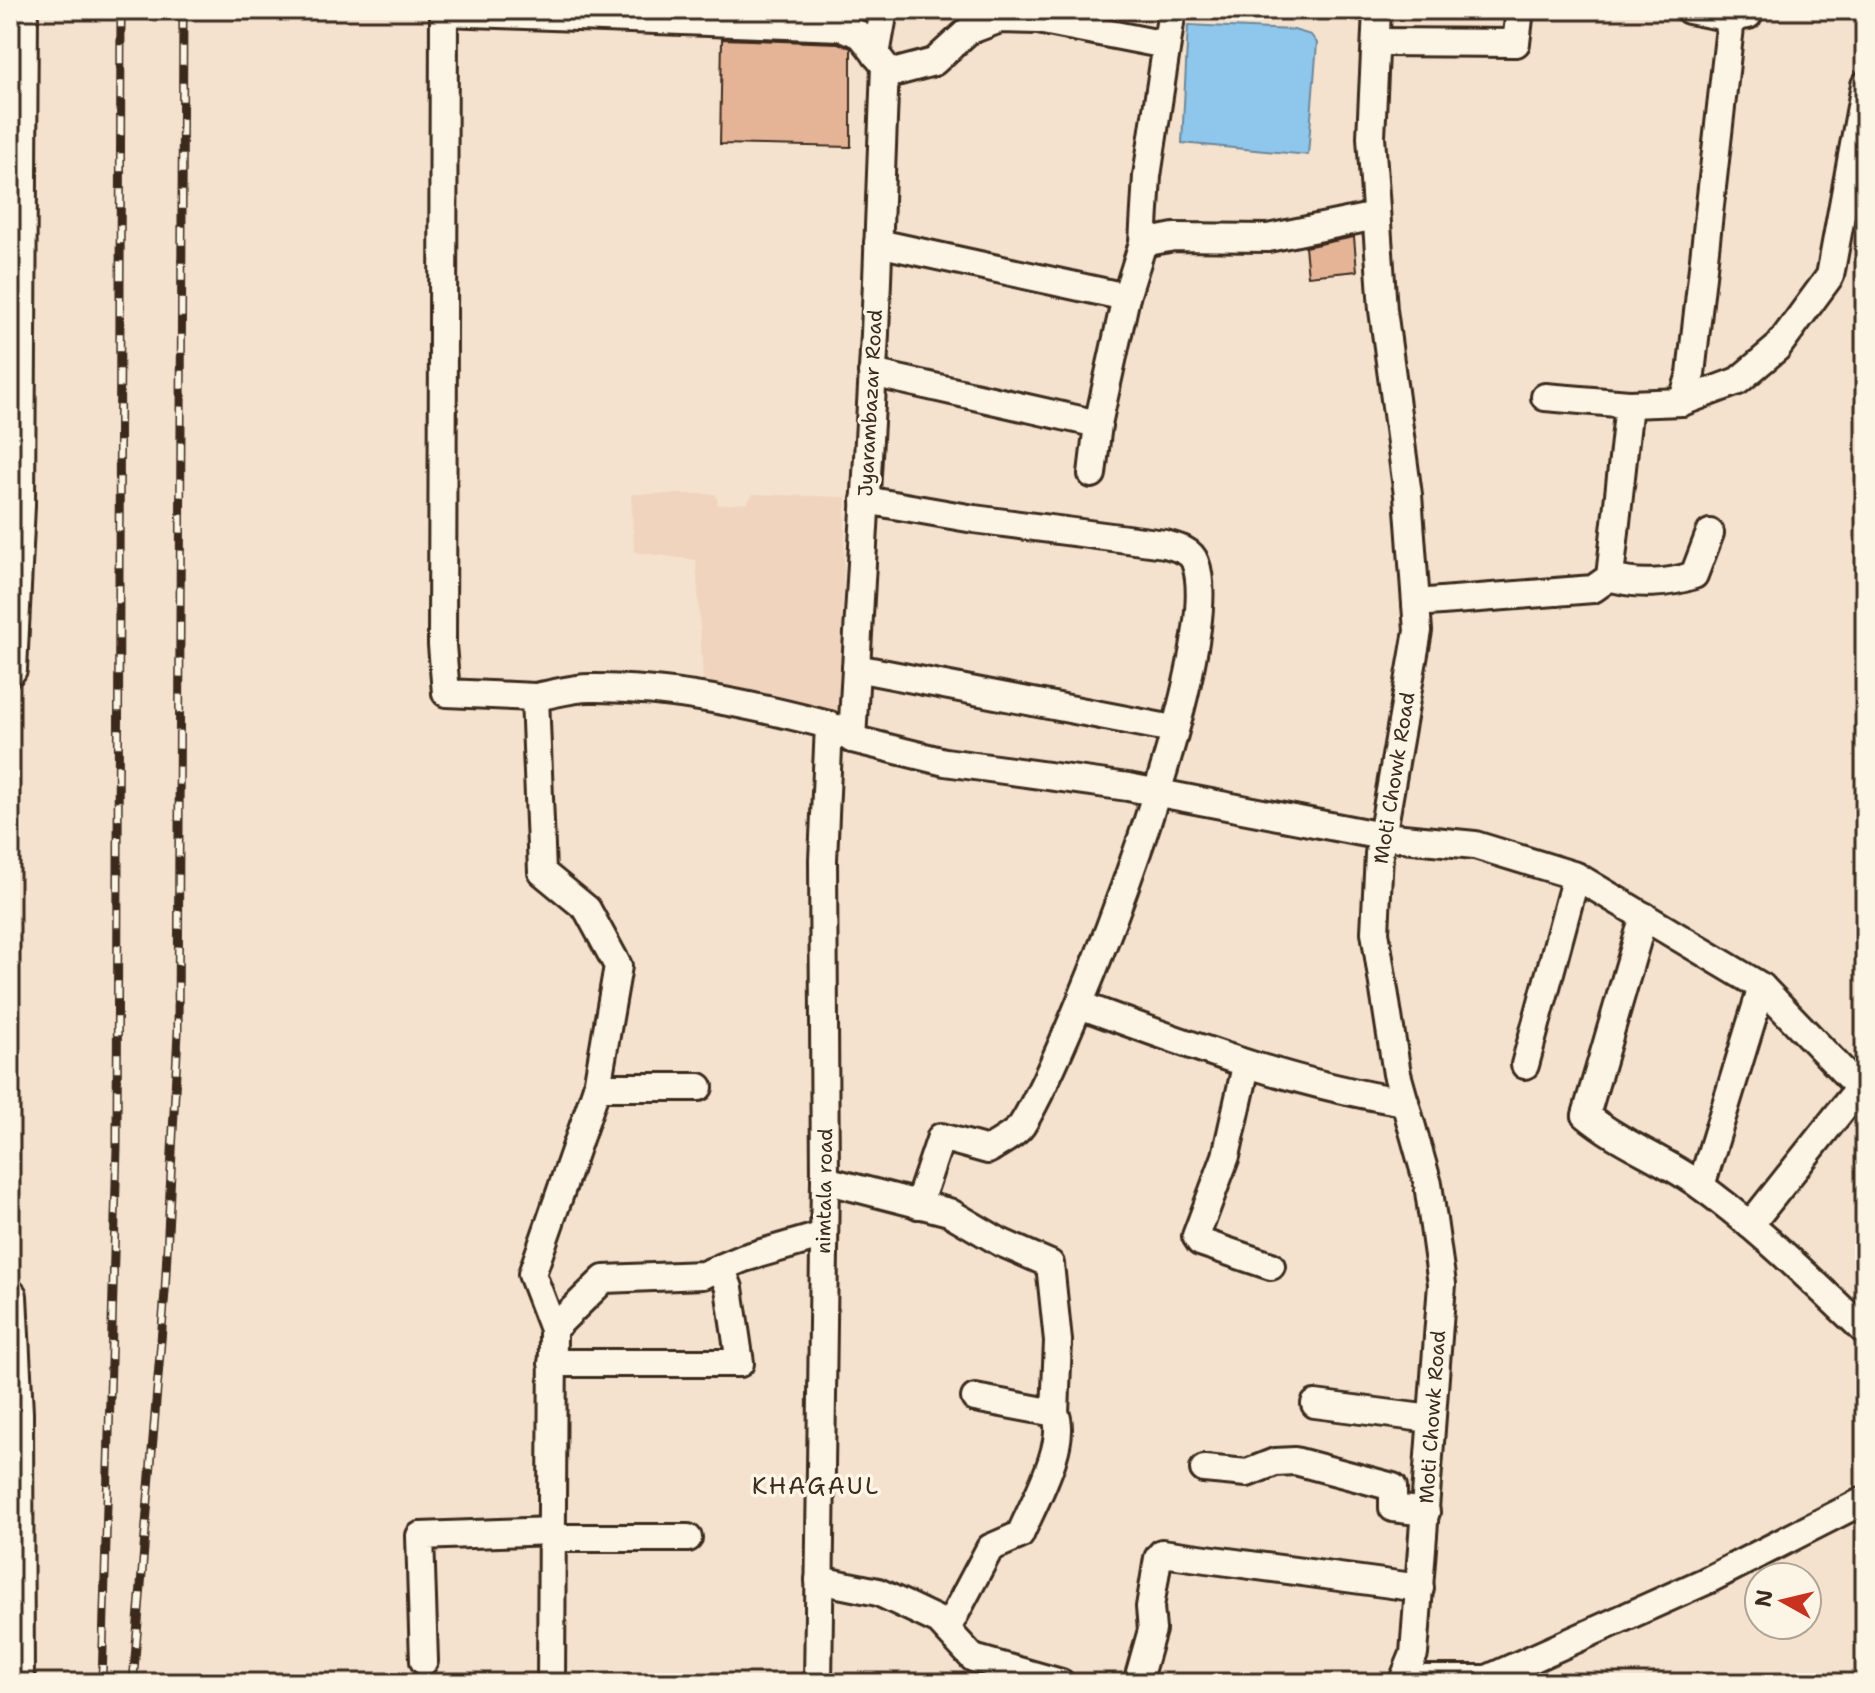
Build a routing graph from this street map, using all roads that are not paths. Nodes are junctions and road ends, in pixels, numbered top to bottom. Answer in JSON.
{"nodes":[{"id":1,"x":21,"y":10,"type":"edge"},
{"id":2,"x":884,"y":10,"type":"edge"},
{"id":3,"x":962,"y":10,"type":"edge"},
{"id":4,"x":1172,"y":10,"type":"edge"},
{"id":5,"x":1377,"y":10,"type":"edge"},
{"id":6,"x":1520,"y":10,"type":"edge"},
{"id":7,"x":1689,"y":10,"type":"edge"},
{"id":8,"x":444,"y":11,"type":"edge"},
{"id":9,"x":1740,"y":14,"type":"edge"},
{"id":10,"x":772,"y":17,"type":"edge"},
{"id":11,"x":1090,"y":19,"type":"edge"},
{"id":12,"x":957,"y":42,"type":"junction"},
{"id":13,"x":1377,"y":42,"type":"junction"},
{"id":14,"x":1166,"y":45,"type":"junction"},
{"id":15,"x":882,"y":65,"type":"junction"},
{"id":16,"x":1865,"y":85,"type":"edge"},
{"id":17,"x":1858,"y":172,"type":"edge"},
{"id":18,"x":1376,"y":216,"type":"junction"},
{"id":19,"x":878,"y":243,"type":"junction"},
{"id":20,"x":1143,"y":243,"type":"junction"},
{"id":21,"x":1126,"y":297,"type":"junction"},
{"id":22,"x":14,"y":357,"type":"edge"},
{"id":23,"x":872,"y":373,"type":"junction"},
{"id":24,"x":1545,"y":397,"type":"dead end"},
{"id":25,"x":1682,"y":402,"type":"junction"},
{"id":26,"x":1629,"y":404,"type":"junction"},
{"id":27,"x":1098,"y":424,"type":"junction"},
{"id":28,"x":1092,"y":474,"type":"dead end"},
{"id":29,"x":865,"y":500,"type":"junction"},
{"id":30,"x":1710,"y":533,"type":"dead end"},
{"id":31,"x":12,"y":575,"type":"edge"},
{"id":32,"x":1610,"y":577,"type":"junction"},
{"id":33,"x":1416,"y":603,"type":"junction"},
{"id":34,"x":856,"y":668,"type":"junction"},
{"id":35,"x":10,"y":669,"type":"edge"},
{"id":36,"x":535,"y":697,"type":"junction"},
{"id":37,"x":1173,"y":729,"type":"junction"},
{"id":38,"x":841,"y":732,"type":"junction"},
{"id":39,"x":1158,"y":793,"type":"junction"},
{"id":40,"x":1382,"y":836,"type":"junction"},
{"id":41,"x":1576,"y":876,"type":"junction"},
{"id":42,"x":1644,"y":916,"type":"junction"},
{"id":43,"x":1762,"y":987,"type":"junction"},
{"id":44,"x":1080,"y":1005,"type":"junction"},
{"id":45,"x":1525,"y":1065,"type":"dead end"},
{"id":46,"x":1246,"y":1066,"type":"junction"},
{"id":47,"x":597,"y":1087,"type":"junction"},
{"id":48,"x":699,"y":1087,"type":"dead end"},
{"id":49,"x":1862,"y":1091,"type":"edge"},
{"id":50,"x":1405,"y":1102,"type":"junction"},
{"id":51,"x":825,"y":1180,"type":"junction"},
{"id":52,"x":1701,"y":1186,"type":"junction"},
{"id":53,"x":918,"y":1205,"type":"junction"},
{"id":54,"x":1750,"y":1225,"type":"junction"},
{"id":55,"x":824,"y":1235,"type":"junction"},
{"id":56,"x":1271,"y":1266,"type":"dead end"},
{"id":57,"x":722,"y":1270,"type":"junction"},
{"id":58,"x":10,"y":1296,"type":"edge"},
{"id":59,"x":553,"y":1329,"type":"junction"},
{"id":60,"x":1865,"y":1331,"type":"edge"},
{"id":61,"x":552,"y":1363,"type":"junction"},
{"id":62,"x":975,"y":1398,"type":"dead end"},
{"id":63,"x":1315,"y":1404,"type":"dead end"},
{"id":64,"x":13,"y":1413,"type":"edge"},
{"id":65,"x":1055,"y":1413,"type":"junction"},
{"id":66,"x":1431,"y":1419,"type":"junction"},
{"id":67,"x":1204,"y":1469,"type":"dead end"},
{"id":68,"x":1865,"y":1500,"type":"edge"},
{"id":69,"x":1426,"y":1512,"type":"junction"},
{"id":70,"x":552,"y":1535,"type":"junction"},
{"id":71,"x":688,"y":1538,"type":"dead end"},
{"id":72,"x":819,"y":1580,"type":"junction"},
{"id":73,"x":1420,"y":1588,"type":"junction"},
{"id":74,"x":947,"y":1629,"type":"junction"},
{"id":75,"x":424,"y":1661,"type":"dead end"},
{"id":76,"x":1403,"y":1681,"type":"edge"},
{"id":77,"x":17,"y":1683,"type":"edge"},
{"id":78,"x":551,"y":1683,"type":"edge"},
{"id":79,"x":818,"y":1683,"type":"edge"},
{"id":80,"x":1061,"y":1683,"type":"edge"},
{"id":81,"x":1137,"y":1683,"type":"edge"}],
"edges":[{"from":1,"to":22,"type":"main road"},
{"from":2,"to":15,"type":"street","name":"Jyarambazar Road"},
{"from":3,"to":12,"type":"street"},
{"from":4,"to":14,"type":"street"},
{"from":5,"to":13,"type":"street","name":"Moti Chowk Road"},
{"from":6,"to":13,"type":"street"},
{"from":7,"to":9,"type":"street"},
{"from":8,"to":10,"type":"street"},
{"from":8,"to":36,"type":"street"},
{"from":9,"to":25,"type":"street"},
{"from":10,"to":15,"type":"street"},
{"from":11,"to":12,"type":"street"},
{"from":11,"to":14,"type":"street"},
{"from":12,"to":15,"type":"street"},
{"from":13,"to":18,"type":"street","name":"Moti Chowk Road"},
{"from":14,"to":20,"type":"street"},
{"from":15,"to":19,"type":"street","name":"Jyarambazar Road"},
{"from":16,"to":17,"type":"street"},
{"from":17,"to":25,"type":"street"},
{"from":18,"to":20,"type":"street"},
{"from":18,"to":33,"type":"street","name":"Moti Chowk Road"},
{"from":19,"to":21,"type":"street"},
{"from":19,"to":23,"type":"street","name":"Jyarambazar Road"},
{"from":20,"to":21,"type":"street"},
{"from":21,"to":27,"type":"street"},
{"from":22,"to":31,"type":"main road"},
{"from":23,"to":27,"type":"street"},
{"from":23,"to":29,"type":"street","name":"Jyarambazar Road"},
{"from":24,"to":26,"type":"street"},
{"from":25,"to":26,"type":"street"},
{"from":26,"to":32,"type":"street"},
{"from":27,"to":28,"type":"street"},
{"from":29,"to":34,"type":"street","name":"Jyarambazar Road"},
{"from":29,"to":37,"type":"street"},
{"from":30,"to":32,"type":"street"},
{"from":31,"to":35,"type":"main road"},
{"from":32,"to":33,"type":"street"},
{"from":33,"to":40,"type":"street","name":"Moti Chowk Road"},
{"from":34,"to":37,"type":"street"},
{"from":34,"to":38,"type":"street","name":"Jyarambazar Road"},
{"from":36,"to":38,"type":"street"},
{"from":36,"to":47,"type":"street"},
{"from":37,"to":39,"type":"street"},
{"from":38,"to":39,"type":"street"},
{"from":38,"to":51,"type":"street","name":"nimtala road"},
{"from":39,"to":40,"type":"street"},
{"from":39,"to":44,"type":"street"},
{"from":40,"to":41,"type":"street"},
{"from":40,"to":50,"type":"street","name":"Moti Chowk Road"},
{"from":41,"to":42,"type":"street"},
{"from":41,"to":45,"type":"street"},
{"from":42,"to":43,"type":"street"},
{"from":42,"to":52,"type":"street"},
{"from":43,"to":49,"type":"street"},
{"from":43,"to":52,"type":"street"},
{"from":44,"to":46,"type":"street"},
{"from":44,"to":53,"type":"street"},
{"from":46,"to":50,"type":"street"},
{"from":46,"to":56,"type":"street"},
{"from":47,"to":48,"type":"street"},
{"from":47,"to":59,"type":"street"},
{"from":49,"to":54,"type":"street"},
{"from":50,"to":66,"type":"street","name":"Moti Chowk Road"},
{"from":51,"to":53,"type":"street"},
{"from":51,"to":55,"type":"street","name":"nimtala road"},
{"from":52,"to":54,"type":"street"},
{"from":53,"to":65,"type":"street"},
{"from":54,"to":60,"type":"street"},
{"from":55,"to":57,"type":"street"},
{"from":55,"to":72,"type":"street","name":"nimtala road"},
{"from":57,"to":59,"type":"street"},
{"from":57,"to":61,"type":"street"},
{"from":58,"to":64,"type":"main road"},
{"from":59,"to":61,"type":"street"},
{"from":61,"to":70,"type":"street"},
{"from":62,"to":65,"type":"street"},
{"from":63,"to":66,"type":"street"},
{"from":64,"to":77,"type":"main road"},
{"from":65,"to":74,"type":"street"},
{"from":66,"to":69,"type":"street","name":"Moti Chowk Road"},
{"from":67,"to":69,"type":"street"},
{"from":68,"to":76,"type":"street"},
{"from":69,"to":73,"type":"street","name":"Moti Chowk Road"},
{"from":70,"to":71,"type":"street"},
{"from":70,"to":75,"type":"street"},
{"from":70,"to":78,"type":"street"},
{"from":72,"to":74,"type":"street"},
{"from":72,"to":79,"type":"street","name":"nimtala road"},
{"from":73,"to":76,"type":"street","name":"Moti Chowk Road"},
{"from":73,"to":81,"type":"street"},
{"from":74,"to":80,"type":"street"}]}
